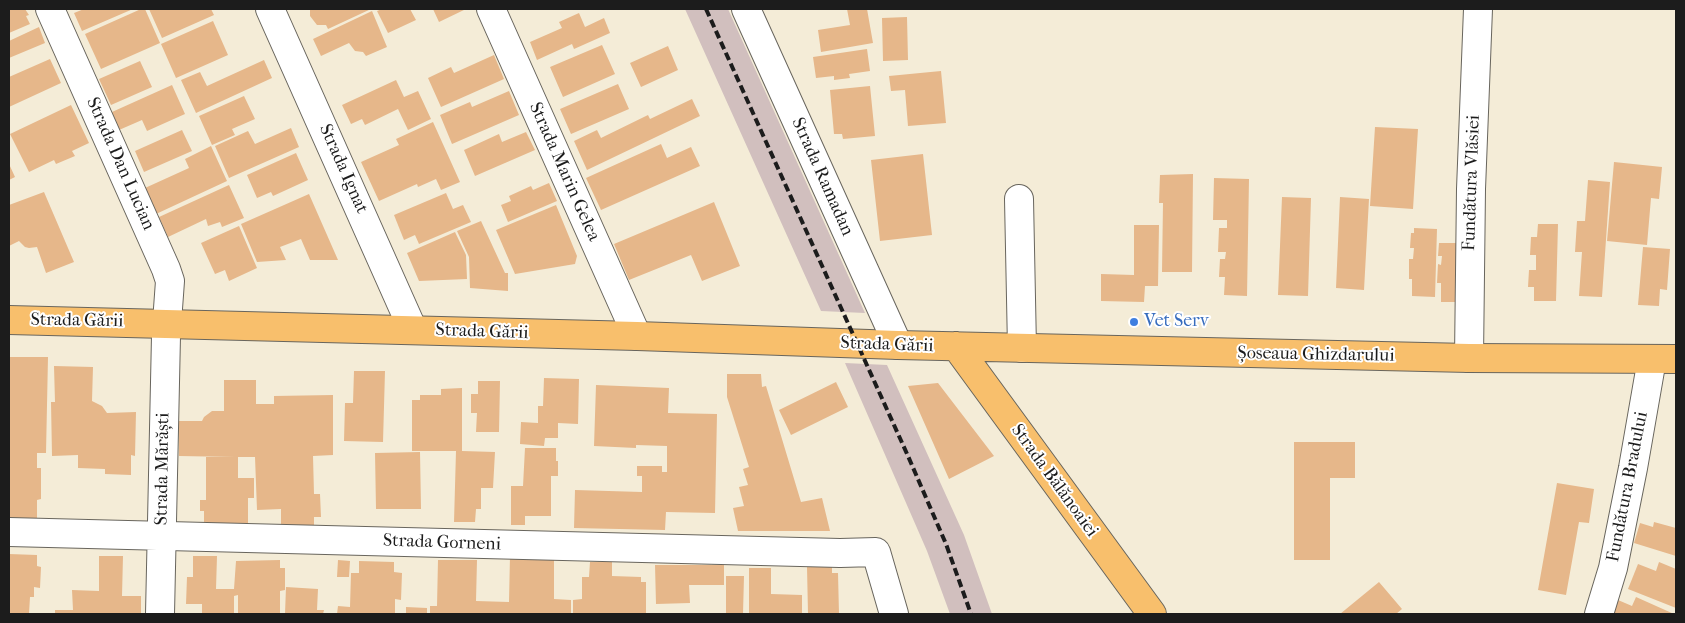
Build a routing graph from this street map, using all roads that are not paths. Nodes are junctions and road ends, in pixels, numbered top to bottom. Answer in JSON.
{"nodes":[{"id":1,"x":50,"y":9,"type":"edge"},
{"id":2,"x":270,"y":9,"type":"edge"},
{"id":3,"x":491,"y":9,"type":"edge"},
{"id":4,"x":746,"y":9,"type":"edge"},
{"id":5,"x":1478,"y":9,"type":"edge"},
{"id":6,"x":1019,"y":199,"type":"dead end"},
{"id":7,"x":9,"y":320,"type":"edge"},
{"id":8,"x":166,"y":324,"type":"junction"},
{"id":9,"x":413,"y":330,"type":"junction"},
{"id":10,"x":638,"y":336,"type":"junction"},
{"id":11,"x":898,"y":345,"type":"junction"},
{"id":12,"x":956,"y":346,"type":"junction"},
{"id":13,"x":1022,"y":348,"type":"junction"},
{"id":14,"x":1669,"y":357,"type":"edge"},
{"id":15,"x":1469,"y":358,"type":"junction"},
{"id":16,"x":9,"y":532,"type":"edge"},
{"id":17,"x":162,"y":535,"type":"junction"},
{"id":18,"x":160,"y":614,"type":"edge"},
{"id":19,"x":894,"y":614,"type":"edge"},
{"id":20,"x":1152,"y":614,"type":"edge"},
{"id":21,"x":1600,"y":614,"type":"edge"}],
"edges":[{"from":1,"to":8,"type":"street","name":"Strada Dan Lucian"},
{"from":2,"to":9,"type":"street","name":"Strada Ignat"},
{"from":3,"to":10,"type":"street","name":"Strada Marin Gelea"},
{"from":4,"to":11,"type":"street","name":"Strada Ramadan"},
{"from":5,"to":15,"type":"street","name":"Fundătura Vlăsiei"},
{"from":6,"to":13,"type":"street"},
{"from":7,"to":8,"type":"main road","name":"Strada Gării"},
{"from":8,"to":9,"type":"main road","name":"Strada Gării"},
{"from":8,"to":17,"type":"street","name":"Strada Mărăști"},
{"from":9,"to":10,"type":"main road","name":"Strada Gării"},
{"from":10,"to":11,"type":"main road","name":"Strada Gării"},
{"from":11,"to":12,"type":"main road","name":"Strada Gării"},
{"from":12,"to":13,"type":"main road","name":"Șoseaua Ghizdarului"},
{"from":12,"to":20,"type":"main road","name":"Strada Bălănoaiei"},
{"from":13,"to":15,"type":"main road","name":"Șoseaua Ghizdarului"},
{"from":14,"to":15,"type":"main road","name":"Șoseaua Ghizdarului"},
{"from":14,"to":21,"type":"street","name":"Fundătura Bradului"},
{"from":16,"to":17,"type":"street","name":"Strada Gorneni"},
{"from":17,"to":18,"type":"street","name":"Strada Mărăști"},
{"from":17,"to":19,"type":"street","name":"Strada Gorneni"}]}
